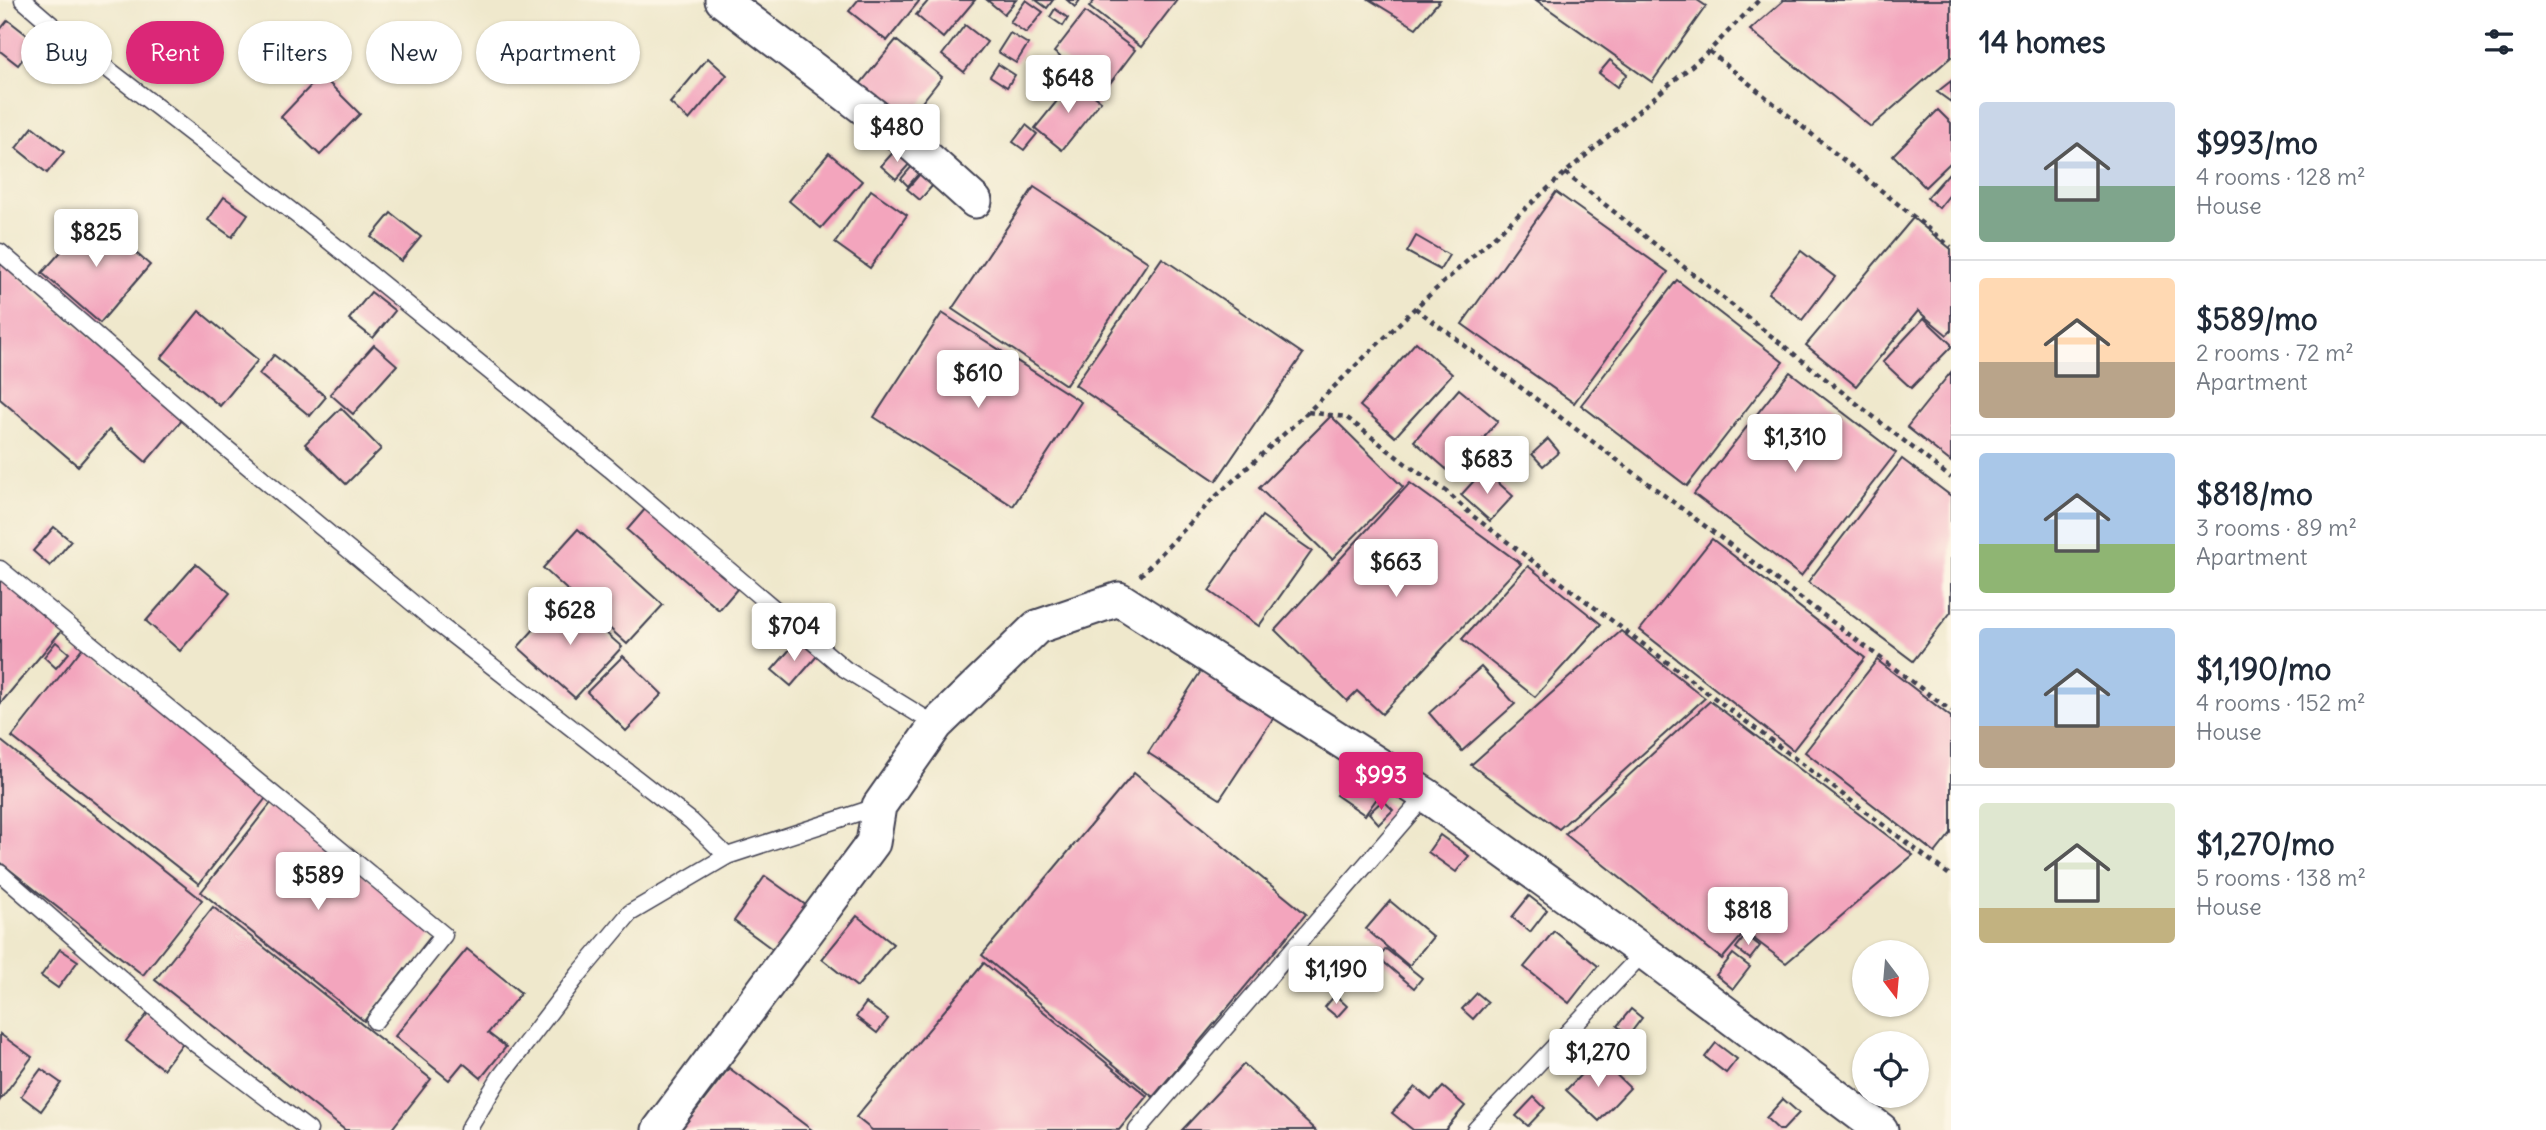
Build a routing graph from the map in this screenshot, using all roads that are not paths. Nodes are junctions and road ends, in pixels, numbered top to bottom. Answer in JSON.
{"nodes":[{"id":1,"x":23,"y":0,"type":"edge"},
{"id":2,"x":722,"y":0,"type":"edge"},
{"id":3,"x":975,"y":201,"type":"dead end"},
{"id":4,"x":0,"y":252,"type":"edge"},
{"id":5,"x":0,"y":569,"type":"edge"},
{"id":6,"x":936,"y":725,"type":"junction"},
{"id":7,"x":1426,"y":795,"type":"junction"},
{"id":8,"x":879,"y":806,"type":"junction"},
{"id":9,"x":727,"y":856,"type":"junction"},
{"id":10,"x":0,"y":873,"type":"edge"},
{"id":11,"x":1644,"y":952,"type":"junction"},
{"id":12,"x":375,"y":1021,"type":"dead end"},
{"id":13,"x":309,"y":1130,"type":"edge"},
{"id":14,"x":468,"y":1130,"type":"edge"},
{"id":15,"x":659,"y":1130,"type":"edge"},
{"id":16,"x":1137,"y":1130,"type":"edge"},
{"id":17,"x":1475,"y":1130,"type":"edge"},
{"id":18,"x":1881,"y":1130,"type":"edge"}],
"edges":[{"from":1,"to":6,"type":"lane"},
{"from":2,"to":3,"type":"street"},
{"from":4,"to":9,"type":"lane"},
{"from":5,"to":12,"type":"lane"},
{"from":6,"to":7,"type":"street"},
{"from":6,"to":8,"type":"street"},
{"from":7,"to":11,"type":"street"},
{"from":7,"to":16,"type":"lane"},
{"from":8,"to":9,"type":"lane"},
{"from":8,"to":15,"type":"street"},
{"from":9,"to":14,"type":"lane"},
{"from":10,"to":13,"type":"lane"},
{"from":11,"to":17,"type":"lane"},
{"from":11,"to":18,"type":"street"}]}
